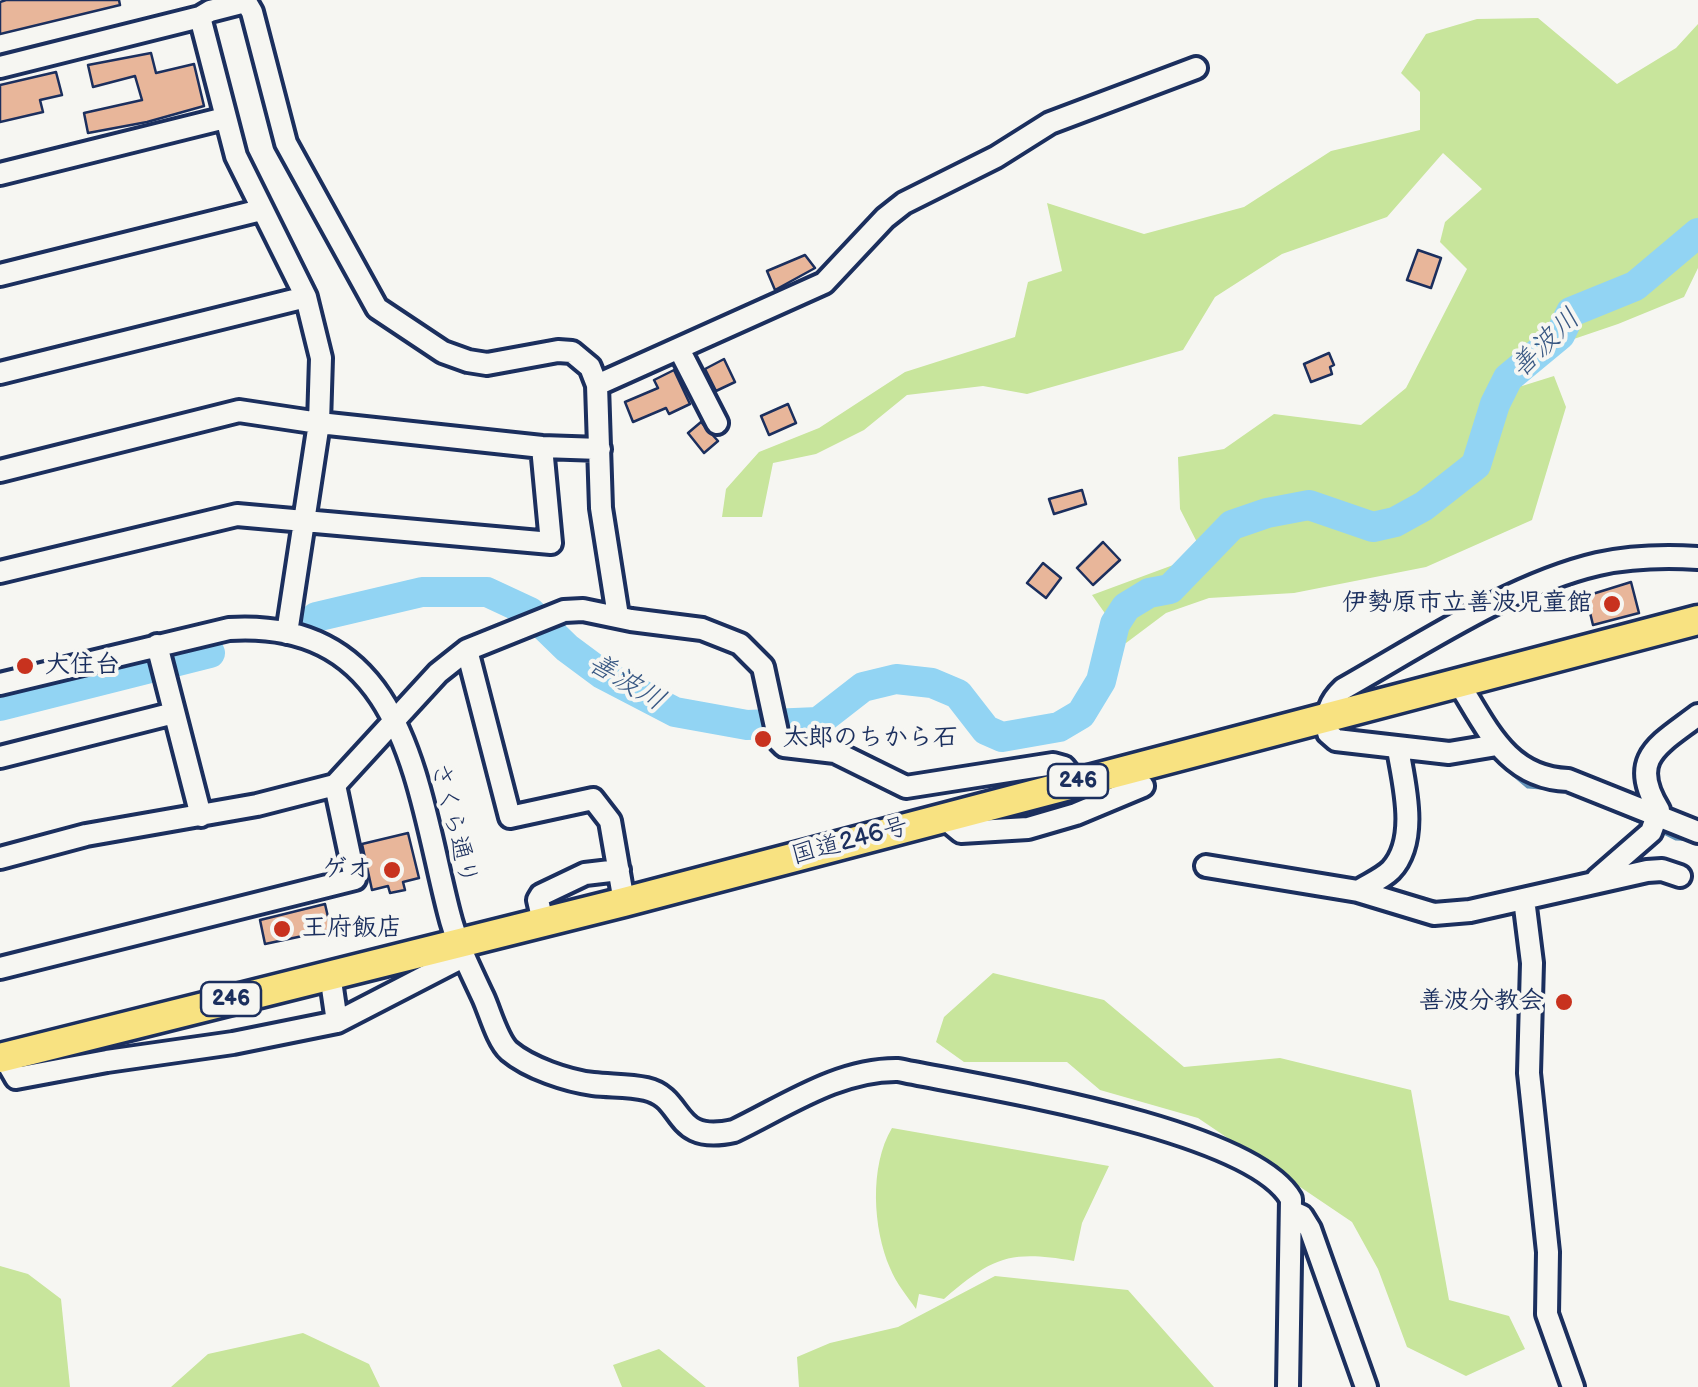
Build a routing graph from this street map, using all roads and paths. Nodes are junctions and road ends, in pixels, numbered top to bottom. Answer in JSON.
{"nodes":[{"id":1,"x":245,"y":1,"type":"edge"},
{"id":2,"x":200,"y":18,"type":"junction"},
{"id":3,"x":0,"y":67,"type":"edge"},
{"id":4,"x":1196,"y":68,"type":"dead end"},
{"id":5,"x":225,"y":118,"type":"junction"},
{"id":6,"x":0,"y":174,"type":"edge"},
{"id":7,"x":261,"y":210,"type":"junction"},
{"id":8,"x":0,"y":274,"type":"edge"},
{"id":9,"x":306,"y":297,"type":"junction"},
{"id":10,"x":680,"y":348,"type":"junction"},
{"id":11,"x":0,"y":373,"type":"edge"},
{"id":12,"x":598,"y":385,"type":"junction"},
{"id":13,"x":717,"y":423,"type":"dead end"},
{"id":14,"x":319,"y":424,"type":"junction"},
{"id":15,"x":542,"y":447,"type":"junction"},
{"id":16,"x":600,"y":450,"type":"junction"},
{"id":17,"x":0,"y":471,"type":"edge"},
{"id":18,"x":304,"y":521,"type":"junction"},
{"id":19,"x":1698,"y":558,"type":"edge"},
{"id":20,"x":0,"y":572,"type":"edge"},
{"id":21,"x":618,"y":616,"type":"junction"},
{"id":22,"x":1698,"y":620,"type":"edge"},
{"id":23,"x":287,"y":633,"type":"junction"},
{"id":24,"x":157,"y":645,"type":"junction"},
{"id":25,"x":467,"y":650,"type":"junction"},
{"id":26,"x":1458,"y":682,"type":"junction"},
{"id":27,"x":0,"y":684,"type":"edge"},
{"id":28,"x":174,"y":713,"type":"junction"},
{"id":29,"x":1698,"y":715,"type":"edge"},
{"id":30,"x":1326,"y":716,"type":"junction"},
{"id":31,"x":395,"y":720,"type":"junction"},
{"id":32,"x":1497,"y":745,"type":"junction"},
{"id":33,"x":1398,"y":748,"type":"junction"},
{"id":34,"x":0,"y":758,"type":"edge"},
{"id":35,"x":1076,"y":782,"type":"junction"},
{"id":36,"x":335,"y":785,"type":"junction"},
{"id":37,"x":1143,"y":786,"type":"dead end"},
{"id":38,"x":201,"y":816,"type":"junction"},
{"id":39,"x":1658,"y":817,"type":"junction"},
{"id":40,"x":944,"y":818,"type":"junction"},
{"id":41,"x":1698,"y":832,"type":"edge"},
{"id":42,"x":0,"y":858,"type":"edge"},
{"id":43,"x":1206,"y":866,"type":"dead end"},
{"id":44,"x":618,"y":870,"type":"junction"},
{"id":45,"x":1680,"y":876,"type":"dead end"},
{"id":46,"x":1590,"y":884,"type":"junction"},
{"id":47,"x":1358,"y":891,"type":"junction"},
{"id":48,"x":1524,"y":899,"type":"junction"},
{"id":49,"x":624,"y":902,"type":"junction"},
{"id":50,"x":542,"y":922,"type":"junction"},
{"id":51,"x":457,"y":952,"type":"junction"},
{"id":52,"x":0,"y":968,"type":"edge"},
{"id":53,"x":330,"y":974,"type":"junction"},
{"id":54,"x":337,"y":1022,"type":"junction"},
{"id":55,"x":104,"y":1032,"type":"junction"},
{"id":56,"x":2,"y":1057,"type":"edge"},
{"id":57,"x":107,"y":1060,"type":"junction"},
{"id":58,"x":1293,"y":1212,"type":"junction"},
{"id":59,"x":1288,"y":1387,"type":"edge"},
{"id":60,"x":1366,"y":1387,"type":"edge"},
{"id":61,"x":1573,"y":1387,"type":"edge"}],
"edges":[{"from":1,"to":2,"type":"street"},
{"from":1,"to":12,"type":"street"},
{"from":2,"to":3,"type":"street"},
{"from":2,"to":5,"type":"street"},
{"from":4,"to":10,"type":"street"},
{"from":5,"to":6,"type":"street"},
{"from":5,"to":7,"type":"street"},
{"from":7,"to":8,"type":"street"},
{"from":7,"to":9,"type":"street"},
{"from":9,"to":11,"type":"street"},
{"from":9,"to":14,"type":"street"},
{"from":10,"to":12,"type":"street"},
{"from":10,"to":13,"type":"street"},
{"from":12,"to":16,"type":"street"},
{"from":14,"to":15,"type":"street"},
{"from":14,"to":17,"type":"street"},
{"from":14,"to":18,"type":"street"},
{"from":15,"to":16,"type":"street"},
{"from":15,"to":18,"type":"street"},
{"from":16,"to":21,"type":"street"},
{"from":18,"to":20,"type":"street"},
{"from":18,"to":23,"type":"street"},
{"from":19,"to":30,"type":"street"},
{"from":21,"to":25,"type":"street"},
{"from":21,"to":35,"type":"street"},
{"from":22,"to":26,"type":"highway","name":"国道246号","number":"246"},
{"from":23,"to":24,"type":"street","name":"さくら通り"},
{"from":23,"to":31,"type":"street","name":"さくら通り"},
{"from":24,"to":27,"type":"street","name":"さくら通り"},
{"from":24,"to":28,"type":"street"},
{"from":25,"to":31,"type":"street"},
{"from":25,"to":44,"type":"street"},
{"from":26,"to":30,"type":"highway","name":"国道246号","number":"246"},
{"from":26,"to":32,"type":"street"},
{"from":28,"to":34,"type":"street"},
{"from":28,"to":38,"type":"street"},
{"from":29,"to":39,"type":"street"},
{"from":30,"to":33,"type":"street"},
{"from":30,"to":35,"type":"highway","name":"国道246号","number":"246"},
{"from":31,"to":36,"type":"street"},
{"from":31,"to":51,"type":"street","name":"さくら通り"},
{"from":32,"to":33,"type":"street"},
{"from":32,"to":39,"type":"street"},
{"from":33,"to":47,"type":"street"},
{"from":35,"to":40,"type":"highway","name":"国道246号","number":"246"},
{"from":36,"to":38,"type":"street"},
{"from":36,"to":52,"type":"street"},
{"from":37,"to":40,"type":"street"},
{"from":38,"to":42,"type":"street"},
{"from":39,"to":41,"type":"street"},
{"from":39,"to":46,"type":"street"},
{"from":40,"to":49,"type":"highway","name":"国道246号","number":"246"},
{"from":43,"to":47,"type":"street"},
{"from":44,"to":49,"type":"street"},
{"from":44,"to":50,"type":"street"},
{"from":45,"to":46,"type":"street"},
{"from":46,"to":48,"type":"street"},
{"from":47,"to":48,"type":"street"},
{"from":48,"to":61,"type":"street"},
{"from":49,"to":50,"type":"highway","name":"国道246号","number":"246"},
{"from":50,"to":51,"type":"highway","name":"国道246号","number":"246"},
{"from":51,"to":53,"type":"highway","name":"国道246号","number":"246"},
{"from":51,"to":54,"type":"street"},
{"from":51,"to":58,"type":"street","name":"さくら通り"},
{"from":53,"to":54,"type":"street"},
{"from":53,"to":55,"type":"highway","name":"国道246号","number":"246"},
{"from":54,"to":57,"type":"street"},
{"from":55,"to":56,"type":"highway","name":"国道246号","number":"246"},
{"from":55,"to":57,"type":"street"},
{"from":56,"to":57,"type":"street"},
{"from":58,"to":59,"type":"street"},
{"from":58,"to":60,"type":"street","name":"さくら通り"}]}
